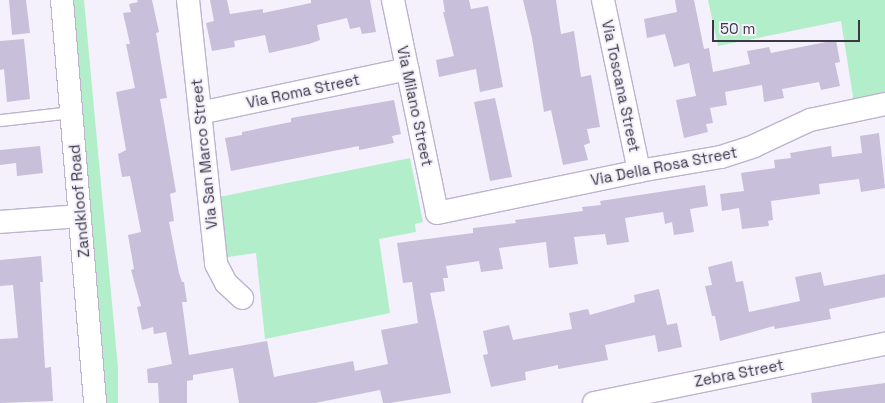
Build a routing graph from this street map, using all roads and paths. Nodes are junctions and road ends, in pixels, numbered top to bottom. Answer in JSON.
{"nodes":[{"id":1,"x":62,"y":0,"type":"edge"},
{"id":2,"x":188,"y":0,"type":"edge"},
{"id":3,"x":393,"y":0,"type":"edge"},
{"id":4,"x":603,"y":0,"type":"edge"},
{"id":5,"x":407,"y":69,"type":"junction"},
{"id":6,"x":885,"y":104,"type":"edge"},
{"id":7,"x":71,"y":112,"type":"junction"},
{"id":8,"x":200,"y":114,"type":"junction"},
{"id":9,"x":0,"y":120,"type":"edge"},
{"id":10,"x":639,"y":171,"type":"junction"},
{"id":11,"x":437,"y":213,"type":"joint"},
{"id":12,"x":80,"y":216,"type":"junction"},
{"id":13,"x":0,"y":222,"type":"edge"},
{"id":14,"x":242,"y":298,"type":"dead end"},
{"id":15,"x":885,"y":344,"type":"edge"},
{"id":16,"x":605,"y":402,"type":"edge"},
{"id":17,"x":95,"y":403,"type":"edge"}],
"edges":[{"from":1,"to":7,"type":"street","name":"Zandkloof Road"},
{"from":2,"to":8,"type":"street","name":"Via San Marco Street"},
{"from":3,"to":5,"type":"street","name":"Via Milano Street"},
{"from":4,"to":10,"type":"street","name":"Via Toscana Street"},
{"from":5,"to":8,"type":"street","name":"Via Roma Street"},
{"from":5,"to":11,"type":"street","name":"Via Milano Street"},
{"from":6,"to":10,"type":"street","name":"Via Della Rosa Street"},
{"from":7,"to":9,"type":"lane"},
{"from":7,"to":12,"type":"street","name":"Zandkloof Road"},
{"from":8,"to":14,"type":"street","name":"Via San Marco Street"},
{"from":10,"to":11,"type":"street","name":"Via Della Rosa Street"},
{"from":12,"to":13,"type":"street"},
{"from":12,"to":17,"type":"street","name":"Zandkloof Road"},
{"from":15,"to":16,"type":"street","name":"Zebra Street"}]}
